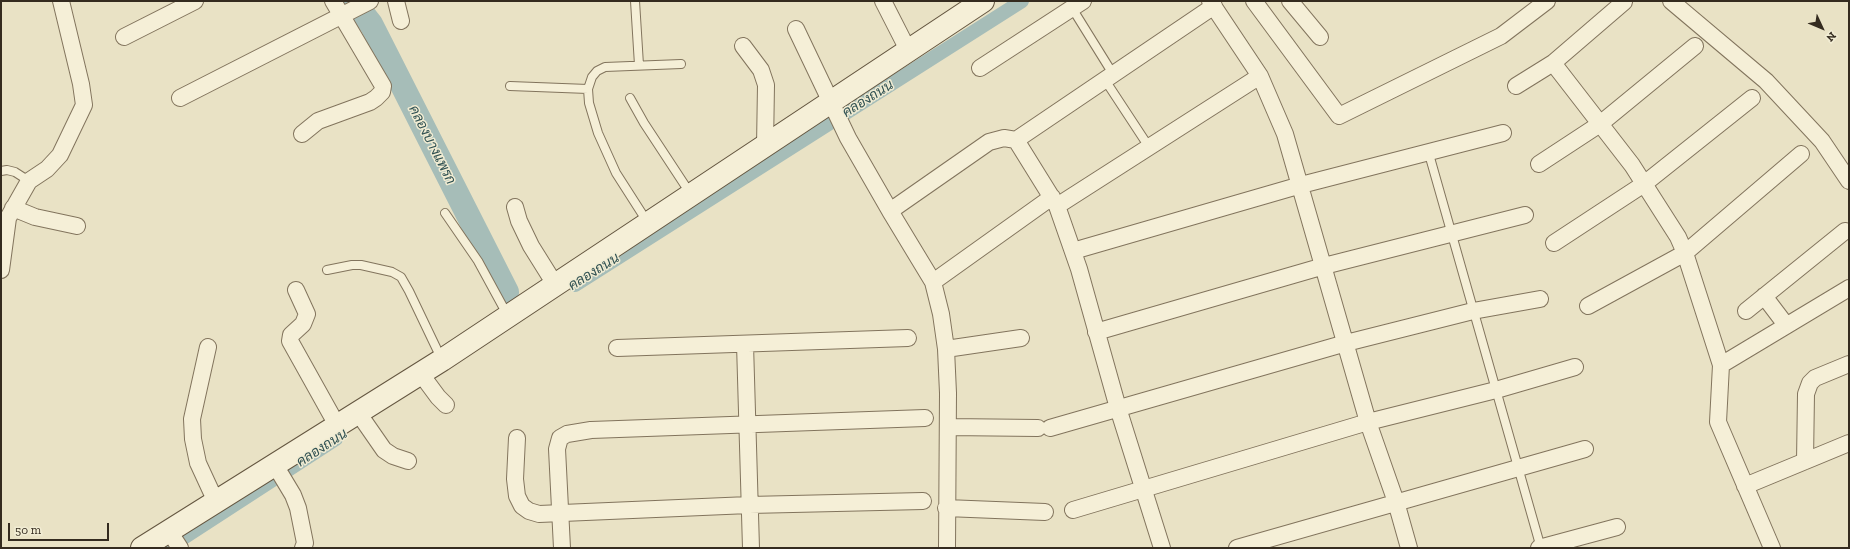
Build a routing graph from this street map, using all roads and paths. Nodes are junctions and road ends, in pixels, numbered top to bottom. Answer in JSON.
{"nodes":[{"id":1,"x":61,"y":1,"type":"edge"},
{"id":2,"x":195,"y":1,"type":"edge"},
{"id":3,"x":370,"y":1,"type":"edge"},
{"id":4,"x":396,"y":1,"type":"edge"},
{"id":5,"x":635,"y":1,"type":"edge"},
{"id":6,"x":882,"y":1,"type":"edge"},
{"id":7,"x":1254,"y":1,"type":"edge"},
{"id":8,"x":1290,"y":1,"type":"edge"},
{"id":9,"x":1547,"y":1,"type":"edge"},
{"id":10,"x":1671,"y":1,"type":"edge"},
{"id":11,"x":979,"y":2,"type":"edge"},
{"id":12,"x":1624,"y":2,"type":"edge"},
{"id":13,"x":1212,"y":4,"type":"edge"},
{"id":14,"x":1078,"y":5,"type":"edge"},
{"id":15,"x":341,"y":9,"type":"edge"},
{"id":16,"x":401,"y":21,"type":"dead end"},
{"id":17,"x":796,"y":29,"type":"dead end"},
{"id":18,"x":124,"y":37,"type":"dead end"},
{"id":19,"x":1320,"y":37,"type":"dead end"},
{"id":20,"x":743,"y":46,"type":"dead end"},
{"id":21,"x":1694,"y":46,"type":"dead end"},
{"id":22,"x":908,"y":50,"type":"junction"},
{"id":23,"x":1553,"y":63,"type":"junction"},
{"id":24,"x":681,"y":64,"type":"dead end"},
{"id":25,"x":639,"y":65,"type":"junction"},
{"id":26,"x":980,"y":68,"type":"dead end"},
{"id":27,"x":1260,"y":76,"type":"junction"},
{"id":28,"x":1109,"y":77,"type":"junction"},
{"id":29,"x":510,"y":86,"type":"dead end"},
{"id":30,"x":1516,"y":86,"type":"dead end"},
{"id":31,"x":588,"y":89,"type":"junction"},
{"id":32,"x":180,"y":98,"type":"dead end"},
{"id":33,"x":630,"y":98,"type":"dead end"},
{"id":34,"x":1752,"y":98,"type":"dead end"},
{"id":35,"x":833,"y":107,"type":"junction"},
{"id":36,"x":1600,"y":124,"type":"junction"},
{"id":37,"x":302,"y":134,"type":"dead end"},
{"id":38,"x":1503,"y":134,"type":"dead end"},
{"id":39,"x":1016,"y":140,"type":"junction"},
{"id":40,"x":765,"y":146,"type":"junction"},
{"id":41,"x":1149,"y":147,"type":"junction"},
{"id":42,"x":1429,"y":154,"type":"junction"},
{"id":43,"x":1801,"y":154,"type":"dead end"},
{"id":44,"x":1539,"y":164,"type":"dead end"},
{"id":45,"x":1,"y":171,"type":"edge"},
{"id":46,"x":29,"y":181,"type":"junction"},
{"id":47,"x":1849,"y":181,"type":"edge"},
{"id":48,"x":1644,"y":184,"type":"junction"},
{"id":49,"x":1301,"y":185,"type":"junction"},
{"id":50,"x":692,"y":195,"type":"junction"},
{"id":51,"x":1055,"y":202,"type":"junction"},
{"id":52,"x":515,"y":207,"type":"dead end"},
{"id":53,"x":890,"y":211,"type":"junction"},
{"id":54,"x":445,"y":213,"type":"dead end"},
{"id":55,"x":1525,"y":215,"type":"dead end"},
{"id":56,"x":6,"y":223,"type":"edge"},
{"id":57,"x":648,"y":223,"type":"junction"},
{"id":58,"x":77,"y":226,"type":"dead end"},
{"id":59,"x":1845,"y":231,"type":"dead end"},
{"id":60,"x":1452,"y":234,"type":"junction"},
{"id":61,"x":1554,"y":243,"type":"dead end"},
{"id":62,"x":1073,"y":251,"type":"junction"},
{"id":63,"x":1685,"y":253,"type":"junction"},
{"id":64,"x":1324,"y":266,"type":"junction"},
{"id":65,"x":1,"y":270,"type":"edge"},
{"id":66,"x":327,"y":270,"type":"dead end"},
{"id":67,"x":933,"y":282,"type":"junction"},
{"id":68,"x":556,"y":286,"type":"junction"},
{"id":69,"x":1849,"y":288,"type":"edge"},
{"id":70,"x":296,"y":290,"type":"dead end"},
{"id":71,"x":1764,"y":296,"type":"junction"},
{"id":72,"x":1540,"y":299,"type":"dead end"},
{"id":73,"x":1588,"y":306,"type":"dead end"},
{"id":74,"x":1473,"y":311,"type":"junction"},
{"id":75,"x":1746,"y":311,"type":"dead end"},
{"id":76,"x":508,"y":317,"type":"junction"},
{"id":77,"x":1786,"y":325,"type":"junction"},
{"id":78,"x":1096,"y":332,"type":"junction"},
{"id":79,"x":908,"y":338,"type":"dead end"},
{"id":80,"x":1021,"y":338,"type":"dead end"},
{"id":81,"x":1346,"y":342,"type":"junction"},
{"id":82,"x":745,"y":344,"type":"junction"},
{"id":83,"x":208,"y":347,"type":"dead end"},
{"id":84,"x":617,"y":348,"type":"dead end"},
{"id":85,"x":946,"y":349,"type":"junction"},
{"id":86,"x":442,"y":360,"type":"junction"},
{"id":87,"x":1849,"y":364,"type":"edge"},
{"id":88,"x":1721,"y":365,"type":"junction"},
{"id":89,"x":1575,"y":367,"type":"dead end"},
{"id":90,"x":423,"y":377,"type":"junction"},
{"id":91,"x":1496,"y":390,"type":"junction"},
{"id":92,"x":442,"y":401,"type":"dead end"},
{"id":93,"x":1118,"y":408,"type":"junction"},
{"id":94,"x":361,"y":417,"type":"junction"},
{"id":95,"x":925,"y":418,"type":"dead end"},
{"id":96,"x":1368,"y":422,"type":"junction"},
{"id":97,"x":747,"y":425,"type":"junction"},
{"id":98,"x":338,"y":427,"type":"junction"},
{"id":99,"x":948,"y":427,"type":"junction"},
{"id":100,"x":517,"y":438,"type":"dead end"},
{"id":101,"x":1849,"y":443,"type":"edge"},
{"id":102,"x":1585,"y":449,"type":"dead end"},
{"id":103,"x":408,"y":461,"type":"dead end"},
{"id":104,"x":1805,"y":461,"type":"junction"},
{"id":105,"x":1518,"y":468,"type":"junction"},
{"id":106,"x":277,"y":469,"type":"junction"},
{"id":107,"x":1745,"y":486,"type":"junction"},
{"id":108,"x":1144,"y":489,"type":"junction"},
{"id":109,"x":923,"y":501,"type":"dead end"},
{"id":110,"x":216,"y":502,"type":"junction"},
{"id":111,"x":1396,"y":502,"type":"junction"},
{"id":112,"x":749,"y":505,"type":"junction"},
{"id":113,"x":946,"y":508,"type":"junction"},
{"id":114,"x":1073,"y":510,"type":"dead end"},
{"id":115,"x":1045,"y":512,"type":"dead end"},
{"id":116,"x":561,"y":513,"type":"junction"},
{"id":117,"x":1616,"y":526,"type":"dead end"},
{"id":118,"x":175,"y":540,"type":"edge"},
{"id":119,"x":142,"y":548,"type":"edge"},
{"id":120,"x":304,"y":548,"type":"edge"},
{"id":121,"x":562,"y":548,"type":"edge"},
{"id":122,"x":751,"y":548,"type":"edge"},
{"id":123,"x":947,"y":548,"type":"edge"},
{"id":124,"x":1162,"y":548,"type":"edge"},
{"id":125,"x":1237,"y":548,"type":"edge"},
{"id":126,"x":1409,"y":548,"type":"edge"},
{"id":127,"x":1540,"y":548,"type":"edge"},
{"id":128,"x":1772,"y":548,"type":"edge"}],
"edges":[{"from":1,"to":46,"type":"street"},
{"from":2,"to":18,"type":"street"},
{"from":3,"to":15,"type":"street"},
{"from":4,"to":16,"type":"street"},
{"from":5,"to":25,"type":"lane"},
{"from":6,"to":22,"type":"street"},
{"from":7,"to":9,"type":"street"},
{"from":8,"to":19,"type":"street"},
{"from":10,"to":47,"type":"street"},
{"from":11,"to":22,"type":"street"},
{"from":12,"to":23,"type":"street"},
{"from":13,"to":27,"type":"street"},
{"from":13,"to":28,"type":"street"},
{"from":14,"to":26,"type":"street"},
{"from":14,"to":28,"type":"lane"},
{"from":15,"to":32,"type":"street"},
{"from":15,"to":37,"type":"street"},
{"from":17,"to":35,"type":"street"},
{"from":20,"to":40,"type":"street"},
{"from":21,"to":36,"type":"street"},
{"from":22,"to":35,"type":"street"},
{"from":23,"to":30,"type":"street"},
{"from":23,"to":36,"type":"street"},
{"from":24,"to":25,"type":"lane"},
{"from":25,"to":31,"type":"lane"},
{"from":27,"to":41,"type":"street"},
{"from":27,"to":49,"type":"street"},
{"from":28,"to":39,"type":"street"},
{"from":28,"to":41,"type":"lane"},
{"from":29,"to":31,"type":"lane"},
{"from":31,"to":57,"type":"lane"},
{"from":33,"to":50,"type":"lane"},
{"from":34,"to":48,"type":"street"},
{"from":35,"to":40,"type":"street"},
{"from":35,"to":53,"type":"street"},
{"from":36,"to":44,"type":"street"},
{"from":36,"to":48,"type":"street"},
{"from":38,"to":42,"type":"street"},
{"from":39,"to":51,"type":"street"},
{"from":39,"to":53,"type":"street"},
{"from":40,"to":50,"type":"street"},
{"from":41,"to":51,"type":"street"},
{"from":42,"to":49,"type":"street"},
{"from":42,"to":60,"type":"lane"},
{"from":43,"to":63,"type":"street"},
{"from":45,"to":46,"type":"lane"},
{"from":46,"to":56,"type":"street"},
{"from":48,"to":61,"type":"street"},
{"from":48,"to":63,"type":"street"},
{"from":49,"to":62,"type":"street"},
{"from":49,"to":64,"type":"street"},
{"from":50,"to":57,"type":"street"},
{"from":51,"to":62,"type":"street"},
{"from":51,"to":67,"type":"street"},
{"from":52,"to":68,"type":"street"},
{"from":53,"to":67,"type":"street"},
{"from":54,"to":76,"type":"lane"},
{"from":55,"to":60,"type":"street"},
{"from":56,"to":58,"type":"street"},
{"from":56,"to":65,"type":"street"},
{"from":57,"to":68,"type":"street"},
{"from":59,"to":71,"type":"street"},
{"from":60,"to":64,"type":"street"},
{"from":60,"to":74,"type":"lane"},
{"from":62,"to":78,"type":"street"},
{"from":63,"to":73,"type":"street"},
{"from":63,"to":88,"type":"street"},
{"from":64,"to":78,"type":"street"},
{"from":64,"to":81,"type":"street"},
{"from":66,"to":86,"type":"lane"},
{"from":67,"to":85,"type":"street"},
{"from":68,"to":76,"type":"street"},
{"from":69,"to":77,"type":"street"},
{"from":70,"to":98,"type":"street"},
{"from":71,"to":75,"type":"street"},
{"from":71,"to":77,"type":"street"},
{"from":72,"to":74,"type":"street"},
{"from":74,"to":81,"type":"street"},
{"from":74,"to":91,"type":"lane"},
{"from":76,"to":86,"type":"street"},
{"from":77,"to":88,"type":"street"},
{"from":78,"to":93,"type":"street"},
{"from":79,"to":82,"type":"street"},
{"from":80,"to":85,"type":"street"},
{"from":81,"to":93,"type":"street"},
{"from":81,"to":96,"type":"street"},
{"from":82,"to":84,"type":"street"},
{"from":82,"to":97,"type":"street"},
{"from":83,"to":110,"type":"street"},
{"from":85,"to":99,"type":"street"},
{"from":86,"to":90,"type":"street"},
{"from":87,"to":104,"type":"street"},
{"from":88,"to":107,"type":"street"},
{"from":89,"to":91,"type":"street"},
{"from":90,"to":92,"type":"street"},
{"from":90,"to":94,"type":"street"},
{"from":91,"to":96,"type":"street"},
{"from":91,"to":105,"type":"lane"},
{"from":93,"to":99,"type":"street"},
{"from":93,"to":108,"type":"street"},
{"from":94,"to":98,"type":"street"},
{"from":94,"to":103,"type":"street"},
{"from":95,"to":97,"type":"street"},
{"from":96,"to":108,"type":"street"},
{"from":96,"to":111,"type":"street"},
{"from":97,"to":112,"type":"street"},
{"from":97,"to":116,"type":"street"},
{"from":98,"to":106,"type":"street"},
{"from":99,"to":113,"type":"street"},
{"from":100,"to":116,"type":"street"},
{"from":101,"to":104,"type":"street"},
{"from":102,"to":105,"type":"street"},
{"from":104,"to":107,"type":"street"},
{"from":105,"to":111,"type":"street"},
{"from":105,"to":127,"type":"lane"},
{"from":106,"to":110,"type":"street"},
{"from":106,"to":120,"type":"street"},
{"from":107,"to":128,"type":"street"},
{"from":108,"to":114,"type":"street"},
{"from":108,"to":124,"type":"street"},
{"from":109,"to":112,"type":"street"},
{"from":110,"to":118,"type":"street"},
{"from":111,"to":125,"type":"street"},
{"from":111,"to":126,"type":"street"},
{"from":112,"to":116,"type":"street"},
{"from":112,"to":122,"type":"street"},
{"from":113,"to":115,"type":"street"},
{"from":113,"to":123,"type":"street"},
{"from":116,"to":121,"type":"street"},
{"from":117,"to":127,"type":"street"},
{"from":118,"to":119,"type":"street"}]}
